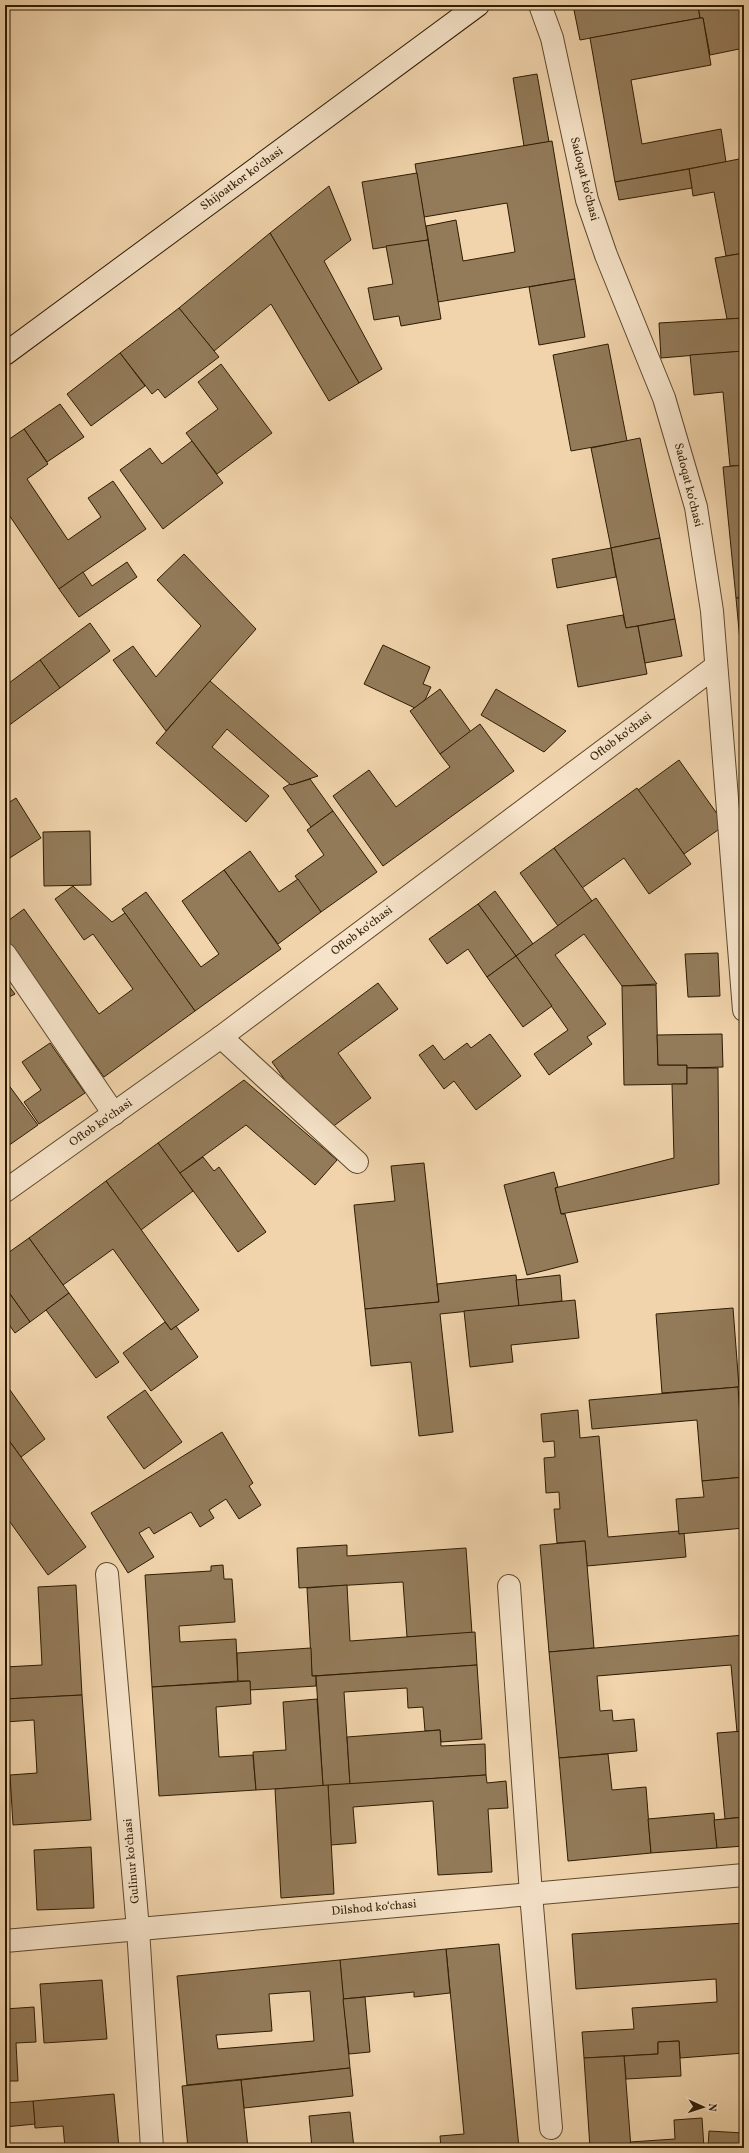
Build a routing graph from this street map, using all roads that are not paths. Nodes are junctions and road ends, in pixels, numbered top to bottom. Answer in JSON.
{"nodes":[{"id":1,"x":478,"y":5,"type":"edge"},
{"id":2,"x":540,"y":5,"type":"edge"},
{"id":3,"x":5,"y":354,"type":"edge"},
{"id":4,"x":715,"y":667,"type":"junction"},
{"id":5,"x":5,"y":954,"type":"edge"},
{"id":6,"x":744,"y":1010,"type":"edge"},
{"id":7,"x":221,"y":1037,"type":"junction"},
{"id":8,"x":114,"y":1114,"type":"junction"},
{"id":9,"x":357,"y":1162,"type":"dead end"},
{"id":10,"x":5,"y":1191,"type":"edge"},
{"id":11,"x":107,"y":1574,"type":"dead end"},
{"id":12,"x":509,"y":1586,"type":"dead end"},
{"id":13,"x":744,"y":1875,"type":"edge"},
{"id":14,"x":531,"y":1894,"type":"junction"},
{"id":15,"x":138,"y":1929,"type":"junction"},
{"id":16,"x":5,"y":1941,"type":"edge"},
{"id":17,"x":551,"y":2128,"type":"dead end"},
{"id":18,"x":152,"y":2148,"type":"edge"}],
"edges":[{"from":1,"to":3,"type":"street","name":"Shijoatkor koʻchasi"},
{"from":2,"to":4,"type":"street","name":"Sadoqat koʻchasi"},
{"from":4,"to":6,"type":"street","name":"Sadoqat koʻchasi"},
{"from":4,"to":7,"type":"street","name":"Oftob koʻchasi"},
{"from":5,"to":8,"type":"street"},
{"from":7,"to":8,"type":"street","name":"Oftob koʻchasi"},
{"from":7,"to":9,"type":"street"},
{"from":8,"to":10,"type":"street","name":"Oftob koʻchasi"},
{"from":11,"to":15,"type":"street","name":"Gulinur koʻchasi"},
{"from":12,"to":14,"type":"street"},
{"from":13,"to":14,"type":"street","name":"Dilshod koʻchasi"},
{"from":14,"to":15,"type":"street","name":"Dilshod koʻchasi"},
{"from":14,"to":17,"type":"street"},
{"from":15,"to":16,"type":"street","name":"Dilshod koʻchasi"},
{"from":15,"to":18,"type":"street","name":"Gulinur koʻchasi"}]}
